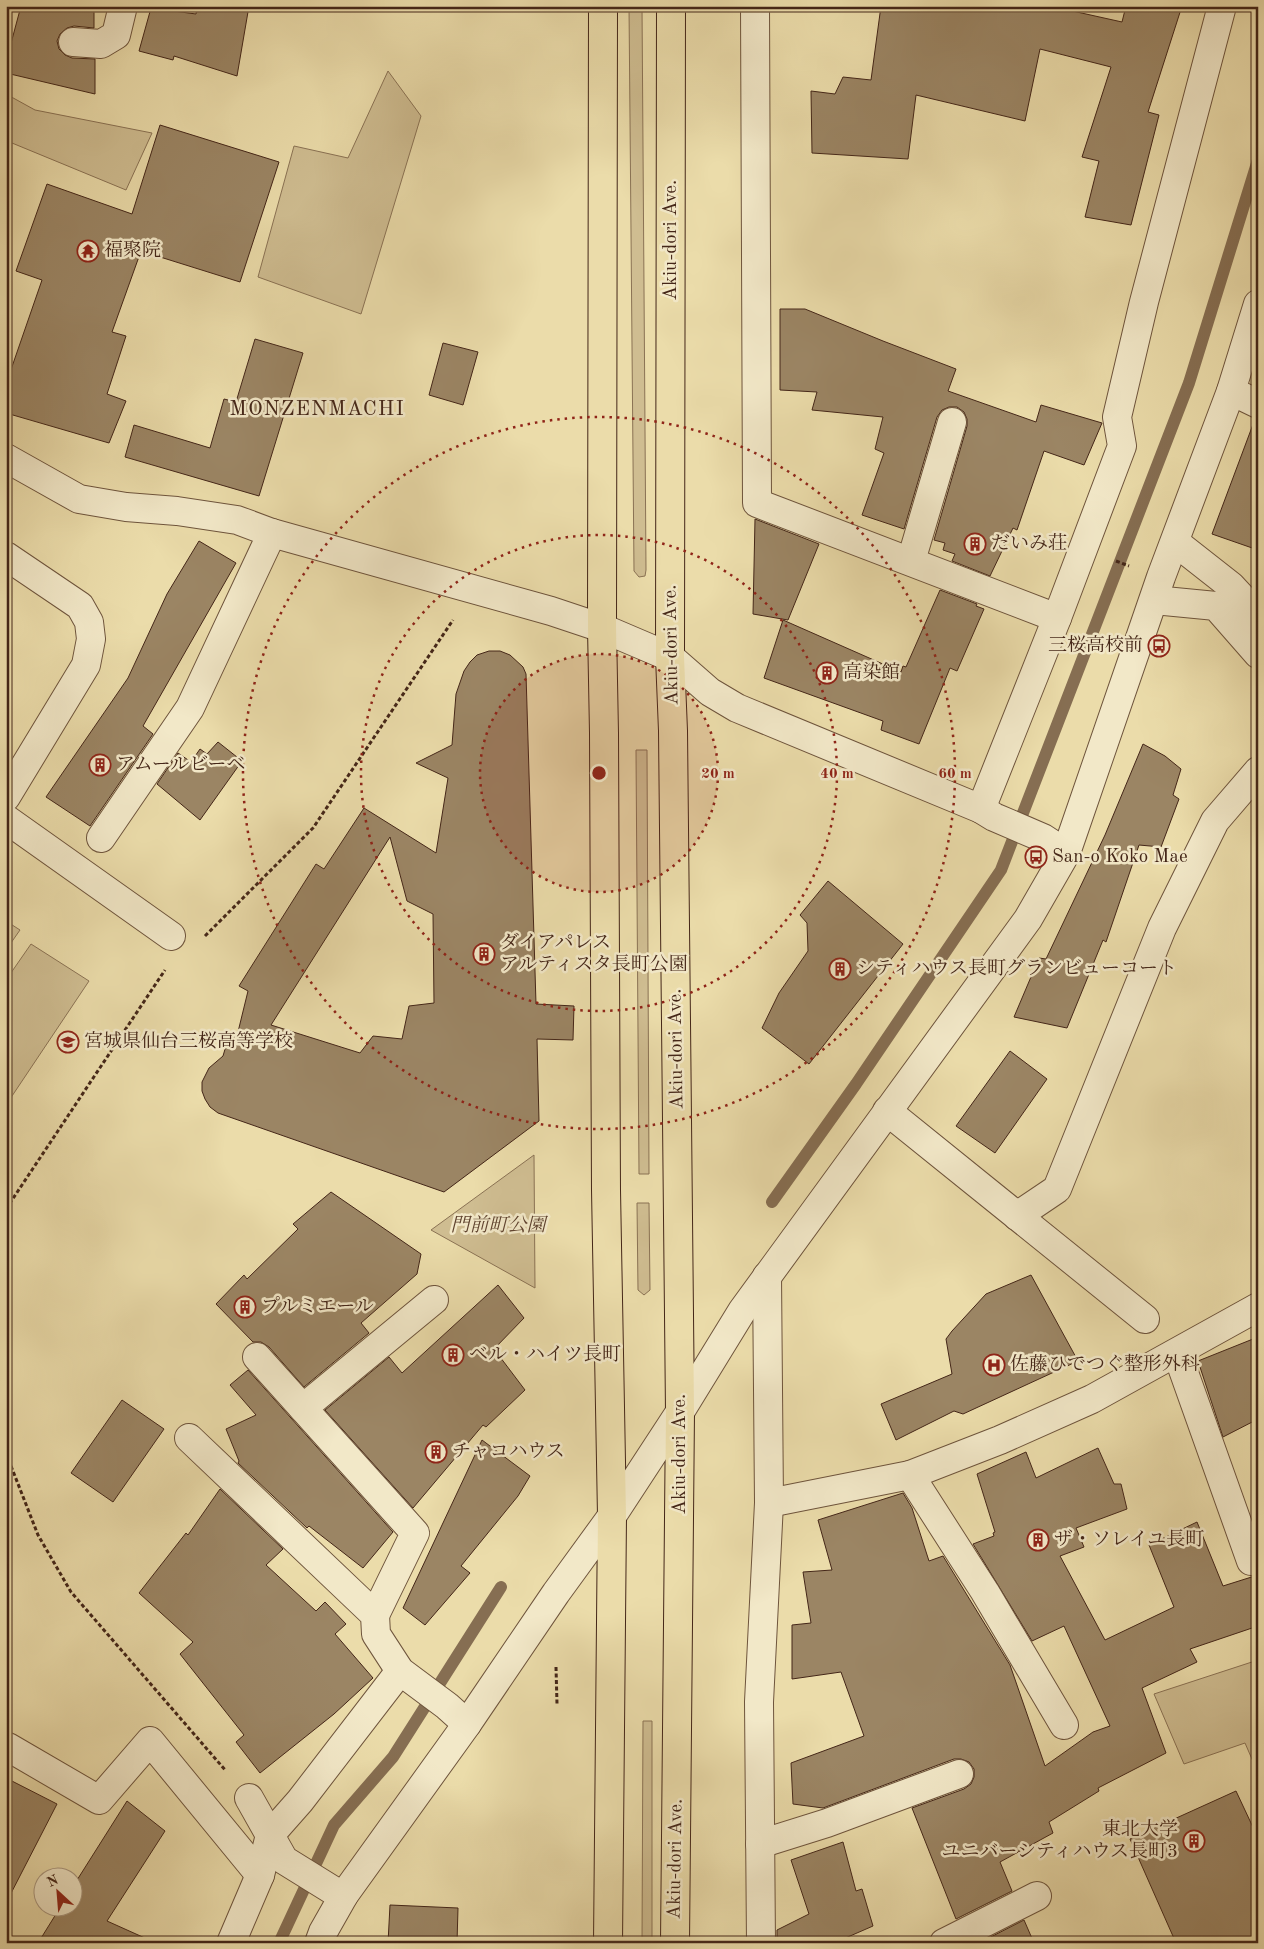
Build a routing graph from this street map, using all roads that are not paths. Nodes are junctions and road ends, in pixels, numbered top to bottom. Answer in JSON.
{"nodes":[{"id":1,"x":123,"y":6,"type":"edge"},
{"id":2,"x":603,"y":6,"type":"edge"},
{"id":3,"x":671,"y":6,"type":"edge"},
{"id":4,"x":755,"y":6,"type":"edge"},
{"id":5,"x":1222,"y":6,"type":"edge"},
{"id":6,"x":73,"y":42,"type":"dead end"},
{"id":7,"x":1258,"y":304,"type":"edge"},
{"id":8,"x":1231,"y":391,"type":"junction"},
{"id":9,"x":1258,"y":404,"type":"edge"},
{"id":10,"x":952,"y":422,"type":"dead end"},
{"id":11,"x":6,"y":458,"type":"edge"},
{"id":12,"x":272,"y":533,"type":"junction"},
{"id":13,"x":1175,"y":542,"type":"junction"},
{"id":14,"x":6,"y":556,"type":"edge"},
{"id":15,"x":911,"y":561,"type":"junction"},
{"id":16,"x":1154,"y":600,"type":"junction"},
{"id":17,"x":1258,"y":615,"type":"edge"},
{"id":18,"x":1058,"y":618,"type":"junction"},
{"id":19,"x":602,"y":628,"type":"junction"},
{"id":20,"x":1258,"y":654,"type":"edge"},
{"id":21,"x":670,"y":657,"type":"junction"},
{"id":22,"x":1258,"y":771,"type":"edge"},
{"id":23,"x":6,"y":797,"type":"edge"},
{"id":24,"x":987,"y":813,"type":"junction"},
{"id":25,"x":6,"y":818,"type":"edge"},
{"id":26,"x":101,"y":838,"type":"dead end"},
{"id":27,"x":1066,"y":853,"type":"junction"},
{"id":28,"x":171,"y":936,"type":"dead end"},
{"id":29,"x":887,"y":1111,"type":"junction"},
{"id":30,"x":1017,"y":1216,"type":"junction"},
{"id":31,"x":767,"y":1276,"type":"junction"},
{"id":32,"x":434,"y":1300,"type":"dead end"},
{"id":33,"x":1258,"y":1307,"type":"edge"},
{"id":34,"x":1145,"y":1319,"type":"dead end"},
{"id":35,"x":1177,"y":1353,"type":"junction"},
{"id":36,"x":257,"y":1357,"type":"dead end"},
{"id":37,"x":303,"y":1408,"type":"junction"},
{"id":38,"x":680,"y":1412,"type":"junction"},
{"id":39,"x":190,"y":1438,"type":"dead end"},
{"id":40,"x":910,"y":1475,"type":"junction"},
{"id":41,"x":769,"y":1503,"type":"junction"},
{"id":42,"x":612,"y":1516,"type":"junction"},
{"id":43,"x":1251,"y":1561,"type":"dead end"},
{"id":44,"x":375,"y":1615,"type":"junction"},
{"id":45,"x":407,"y":1677,"type":"junction"},
{"id":46,"x":467,"y":1724,"type":"junction"},
{"id":47,"x":1064,"y":1725,"type":"dead end"},
{"id":48,"x":6,"y":1750,"type":"edge"},
{"id":49,"x":959,"y":1774,"type":"dead end"},
{"id":50,"x":250,"y":1798,"type":"road end"},
{"id":51,"x":270,"y":1835,"type":"junction"},
{"id":52,"x":760,"y":1844,"type":"junction"},
{"id":53,"x":260,"y":1875,"type":"junction"},
{"id":54,"x":339,"y":1893,"type":"junction"},
{"id":55,"x":1037,"y":1896,"type":"dead end"},
{"id":56,"x":231,"y":1943,"type":"edge"},
{"id":57,"x":319,"y":1943,"type":"edge"},
{"id":58,"x":608,"y":1943,"type":"edge"},
{"id":59,"x":675,"y":1943,"type":"edge"},
{"id":60,"x":761,"y":1943,"type":"edge"},
{"id":61,"x":944,"y":1943,"type":"edge"}],
"edges":[{"from":1,"to":6,"type":"street"},
{"from":2,"to":19,"type":"highway"},
{"from":3,"to":21,"type":"highway","name":"Akiu-dori Ave."},
{"from":4,"to":15,"type":"street"},
{"from":5,"to":18,"type":"street"},
{"from":7,"to":8,"type":"street"},
{"from":8,"to":9,"type":"street"},
{"from":8,"to":13,"type":"street"},
{"from":10,"to":15,"type":"street"},
{"from":11,"to":12,"type":"street"},
{"from":12,"to":19,"type":"street"},
{"from":12,"to":26,"type":"street"},
{"from":13,"to":16,"type":"street"},
{"from":13,"to":17,"type":"street"},
{"from":14,"to":23,"type":"street"},
{"from":15,"to":18,"type":"street"},
{"from":16,"to":20,"type":"street"},
{"from":16,"to":27,"type":"street"},
{"from":18,"to":24,"type":"street"},
{"from":19,"to":21,"type":"street"},
{"from":19,"to":42,"type":"highway"},
{"from":21,"to":24,"type":"street"},
{"from":21,"to":38,"type":"highway","name":"Akiu-dori Ave."},
{"from":22,"to":30,"type":"street"},
{"from":24,"to":27,"type":"street"},
{"from":25,"to":28,"type":"street"},
{"from":27,"to":29,"type":"street"},
{"from":29,"to":30,"type":"street"},
{"from":29,"to":31,"type":"street"},
{"from":30,"to":34,"type":"street"},
{"from":31,"to":38,"type":"street"},
{"from":31,"to":41,"type":"street"},
{"from":32,"to":37,"type":"street"},
{"from":33,"to":35,"type":"street"},
{"from":35,"to":40,"type":"street"},
{"from":35,"to":43,"type":"street"},
{"from":36,"to":37,"type":"street"},
{"from":37,"to":44,"type":"street"},
{"from":38,"to":42,"type":"street"},
{"from":38,"to":59,"type":"highway","name":"Akiu-dori Ave."},
{"from":39,"to":44,"type":"street"},
{"from":40,"to":41,"type":"street"},
{"from":40,"to":47,"type":"street"},
{"from":41,"to":52,"type":"street"},
{"from":42,"to":46,"type":"street"},
{"from":42,"to":58,"type":"highway"},
{"from":44,"to":45,"type":"street"},
{"from":45,"to":46,"type":"street"},
{"from":45,"to":51,"type":"street"},
{"from":46,"to":54,"type":"street"},
{"from":48,"to":53,"type":"street"},
{"from":49,"to":52,"type":"street"},
{"from":50,"to":51,"type":"street"},
{"from":51,"to":53,"type":"street"},
{"from":51,"to":54,"type":"street"},
{"from":52,"to":60,"type":"street"},
{"from":53,"to":56,"type":"street"},
{"from":54,"to":57,"type":"street"},
{"from":55,"to":61,"type":"street"}]}
